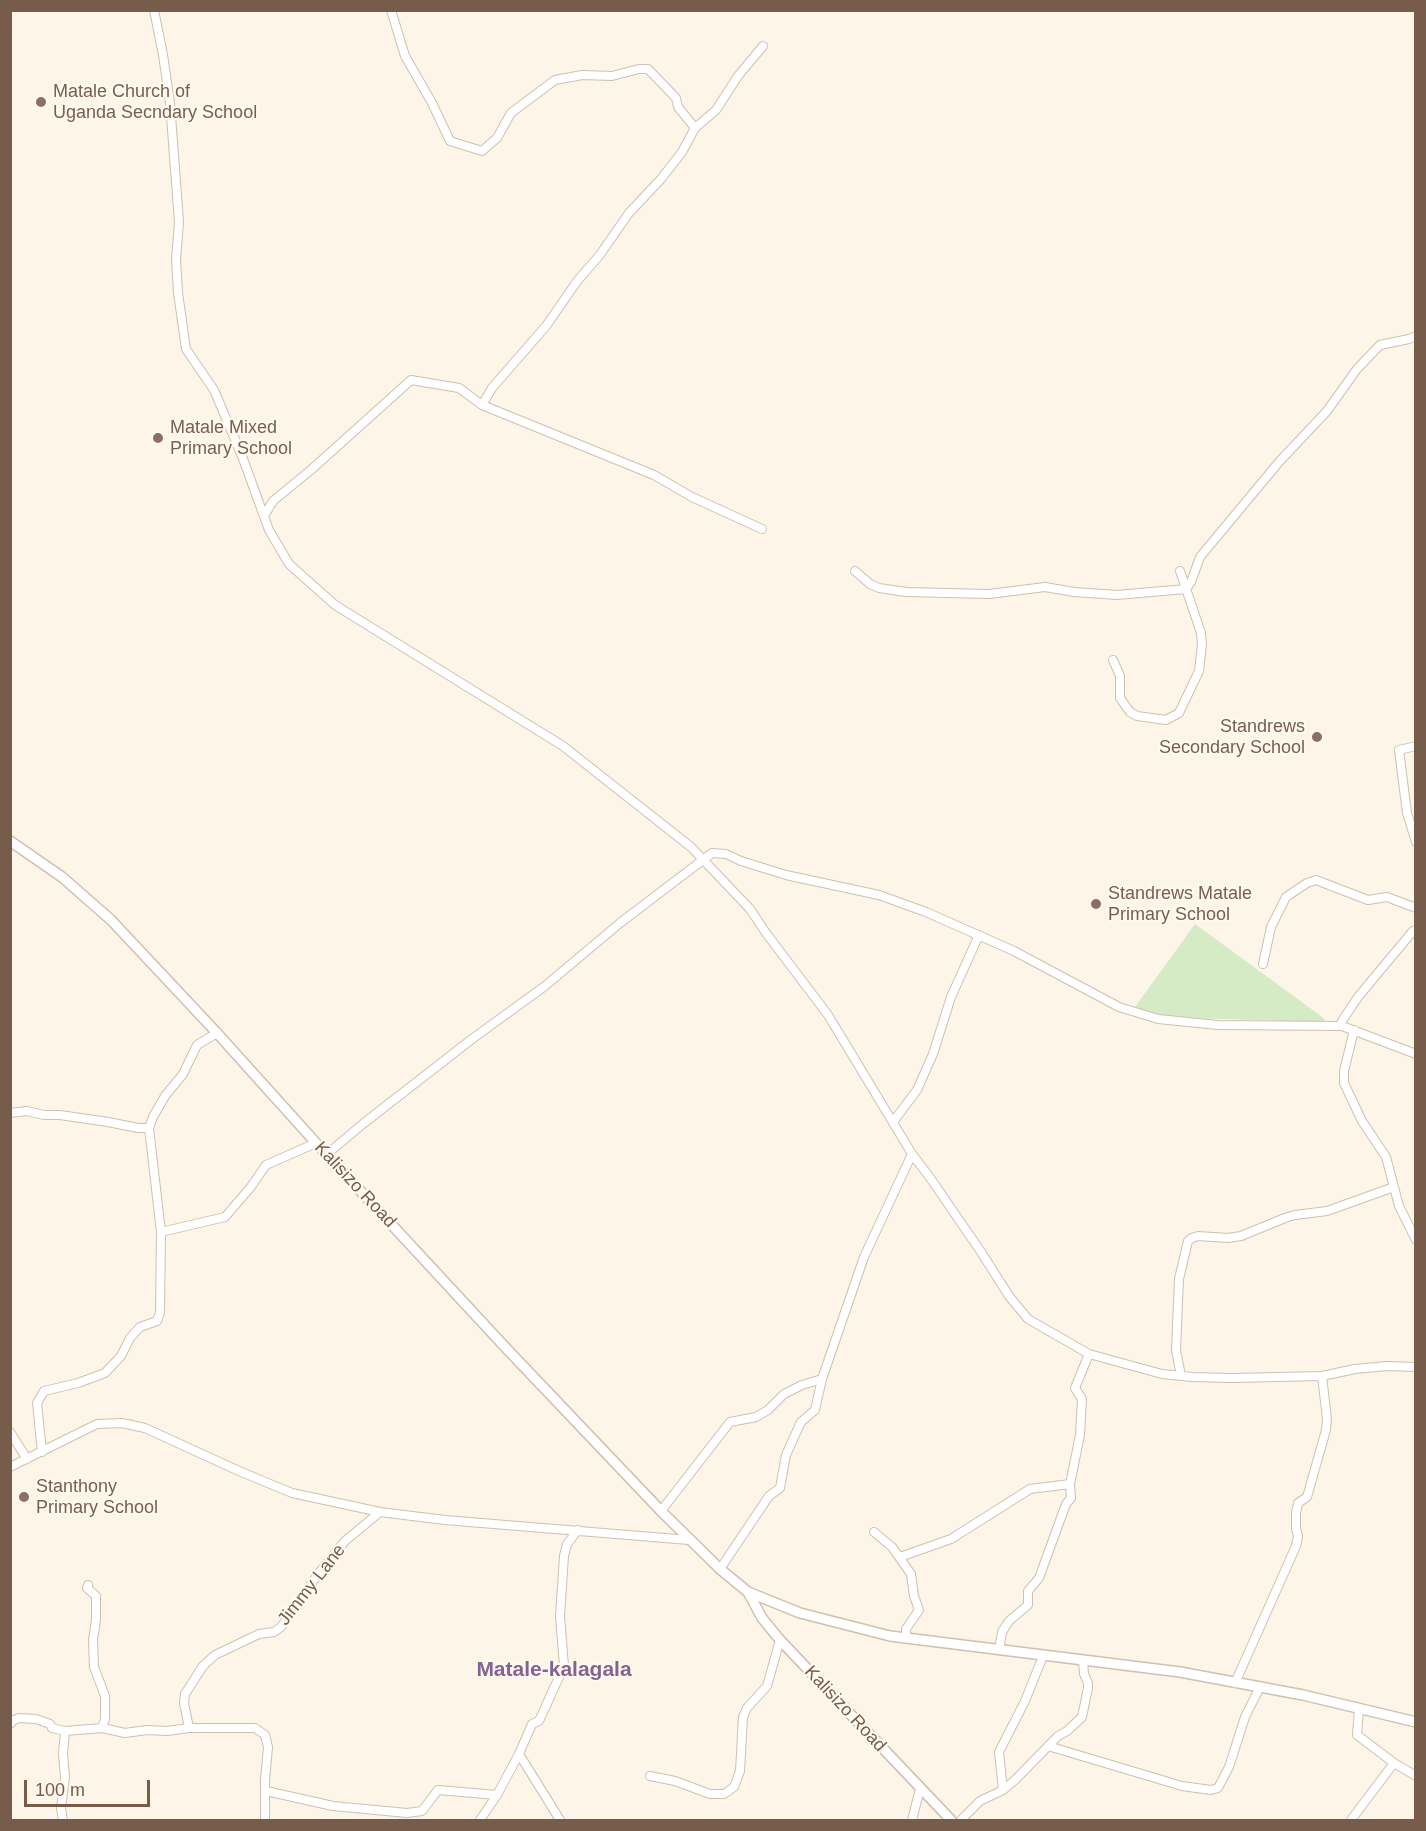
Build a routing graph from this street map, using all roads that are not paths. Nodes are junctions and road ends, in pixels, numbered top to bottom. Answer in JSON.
{"nodes":[{"id":1,"x":154,"y":10,"type":"edge"},
{"id":2,"x":391,"y":10,"type":"edge"},
{"id":3,"x":763,"y":46,"type":"dead end"},
{"id":4,"x":695,"y":128,"type":"junction"},
{"id":5,"x":1416,"y":336,"type":"edge"},
{"id":6,"x":482,"y":405,"type":"junction"},
{"id":7,"x":264,"y":516,"type":"junction"},
{"id":8,"x":762,"y":529,"type":"dead end"},
{"id":9,"x":855,"y":571,"type":"dead end"},
{"id":10,"x":1180,"y":571,"type":"dead end"},
{"id":11,"x":1186,"y":590,"type":"junction"},
{"id":12,"x":1113,"y":660,"type":"dead end"},
{"id":13,"x":1416,"y":746,"type":"edge"},
{"id":14,"x":10,"y":841,"type":"edge"},
{"id":15,"x":1416,"y":842,"type":"edge"},
{"id":16,"x":703,"y":860,"type":"junction"},
{"id":17,"x":1416,"y":908,"type":"edge"},
{"id":18,"x":1413,"y":931,"type":"dead end"},
{"id":19,"x":979,"y":935,"type":"junction"},
{"id":20,"x":1263,"y":964,"type":"dead end"},
{"id":21,"x":1342,"y":1021,"type":"dead end"},
{"id":22,"x":1354,"y":1030,"type":"junction"},
{"id":23,"x":217,"y":1033,"type":"junction"},
{"id":24,"x":1416,"y":1054,"type":"edge"},
{"id":25,"x":10,"y":1113,"type":"edge"},
{"id":26,"x":893,"y":1122,"type":"junction"},
{"id":27,"x":148,"y":1128,"type":"junction"},
{"id":28,"x":316,"y":1143,"type":"junction"},
{"id":29,"x":327,"y":1154,"type":"junction"},
{"id":30,"x":912,"y":1154,"type":"junction"},
{"id":31,"x":1394,"y":1187,"type":"junction"},
{"id":32,"x":161,"y":1232,"type":"junction"},
{"id":33,"x":1416,"y":1240,"type":"edge"},
{"id":34,"x":1089,"y":1354,"type":"junction"},
{"id":35,"x":1416,"y":1367,"type":"edge"},
{"id":36,"x":1181,"y":1376,"type":"junction"},
{"id":37,"x":1322,"y":1376,"type":"junction"},
{"id":38,"x":822,"y":1379,"type":"junction"},
{"id":39,"x":10,"y":1432,"type":"edge"},
{"id":40,"x":42,"y":1452,"type":"junction"},
{"id":41,"x":27,"y":1459,"type":"junction"},
{"id":42,"x":10,"y":1467,"type":"edge"},
{"id":43,"x":1070,"y":1484,"type":"junction"},
{"id":44,"x":661,"y":1511,"type":"junction"},
{"id":45,"x":380,"y":1512,"type":"junction"},
{"id":46,"x":578,"y":1530,"type":"junction"},
{"id":47,"x":874,"y":1532,"type":"dead end"},
{"id":48,"x":689,"y":1540,"type":"junction"},
{"id":49,"x":900,"y":1557,"type":"junction"},
{"id":50,"x":720,"y":1569,"type":"junction"},
{"id":51,"x":88,"y":1585,"type":"dead end"},
{"id":52,"x":748,"y":1592,"type":"junction"},
{"id":53,"x":906,"y":1637,"type":"junction"},
{"id":54,"x":780,"y":1640,"type":"junction"},
{"id":55,"x":999,"y":1650,"type":"junction"},
{"id":56,"x":1043,"y":1656,"type":"junction"},
{"id":57,"x":1083,"y":1661,"type":"junction"},
{"id":58,"x":1235,"y":1683,"type":"junction"},
{"id":59,"x":1260,"y":1687,"type":"junction"},
{"id":60,"x":1359,"y":1708,"type":"junction"},
{"id":61,"x":1416,"y":1722,"type":"edge"},
{"id":62,"x":10,"y":1724,"type":"edge"},
{"id":63,"x":102,"y":1728,"type":"junction"},
{"id":64,"x":189,"y":1728,"type":"junction"},
{"id":65,"x":65,"y":1731,"type":"junction"},
{"id":66,"x":1048,"y":1746,"type":"junction"},
{"id":67,"x":519,"y":1754,"type":"junction"},
{"id":68,"x":1394,"y":1763,"type":"junction"},
{"id":69,"x":650,"y":1776,"type":"dead end"},
{"id":70,"x":1416,"y":1776,"type":"edge"},
{"id":71,"x":920,"y":1789,"type":"junction"},
{"id":72,"x":1003,"y":1790,"type":"junction"},
{"id":73,"x":266,"y":1791,"type":"junction"},
{"id":74,"x":497,"y":1795,"type":"junction"},
{"id":75,"x":63,"y":1821,"type":"edge"},
{"id":76,"x":265,"y":1821,"type":"edge"},
{"id":77,"x":480,"y":1821,"type":"edge"},
{"id":78,"x":560,"y":1821,"type":"edge"},
{"id":79,"x":912,"y":1821,"type":"edge"},
{"id":80,"x":951,"y":1821,"type":"edge"},
{"id":81,"x":962,"y":1821,"type":"edge"},
{"id":82,"x":1352,"y":1821,"type":"edge"}],
"edges":[{"from":1,"to":7,"type":"street"},
{"from":2,"to":4,"type":"street"},
{"from":3,"to":4,"type":"street"},
{"from":4,"to":6,"type":"street"},
{"from":5,"to":11,"type":"street"},
{"from":6,"to":7,"type":"street"},
{"from":6,"to":8,"type":"street"},
{"from":7,"to":16,"type":"street"},
{"from":9,"to":11,"type":"street"},
{"from":10,"to":11,"type":"street"},
{"from":11,"to":12,"type":"street"},
{"from":13,"to":15,"type":"street"},
{"from":14,"to":23,"type":"street","name":"Kalisizo Road"},
{"from":16,"to":19,"type":"street"},
{"from":16,"to":26,"type":"street"},
{"from":16,"to":29,"type":"street"},
{"from":17,"to":20,"type":"street"},
{"from":18,"to":21,"type":"street"},
{"from":19,"to":22,"type":"street"},
{"from":19,"to":26,"type":"street"},
{"from":22,"to":24,"type":"street"},
{"from":22,"to":31,"type":"street"},
{"from":23,"to":27,"type":"street"},
{"from":23,"to":28,"type":"street","name":"Kalisizo Road"},
{"from":25,"to":27,"type":"street"},
{"from":26,"to":30,"type":"street"},
{"from":27,"to":32,"type":"street"},
{"from":28,"to":29,"type":"street","name":"Kalisizo Road"},
{"from":28,"to":32,"type":"street"},
{"from":29,"to":44,"type":"street","name":"Kalisizo Road"},
{"from":30,"to":34,"type":"street"},
{"from":30,"to":38,"type":"street"},
{"from":31,"to":33,"type":"street"},
{"from":31,"to":36,"type":"street"},
{"from":32,"to":40,"type":"street"},
{"from":34,"to":36,"type":"street"},
{"from":34,"to":43,"type":"street"},
{"from":35,"to":37,"type":"street"},
{"from":36,"to":37,"type":"street"},
{"from":37,"to":58,"type":"street"},
{"from":38,"to":44,"type":"street"},
{"from":38,"to":50,"type":"street"},
{"from":39,"to":41,"type":"street"},
{"from":40,"to":41,"type":"street"},
{"from":40,"to":45,"type":"street"},
{"from":41,"to":42,"type":"street"},
{"from":43,"to":49,"type":"street"},
{"from":43,"to":55,"type":"street"},
{"from":44,"to":48,"type":"street","name":"Kalisizo Road"},
{"from":45,"to":46,"type":"street"},
{"from":45,"to":64,"type":"street","name":"Jimmy Lane"},
{"from":46,"to":48,"type":"street"},
{"from":46,"to":67,"type":"street"},
{"from":47,"to":49,"type":"street"},
{"from":48,"to":50,"type":"street","name":"Kalisizo Road"},
{"from":49,"to":53,"type":"street"},
{"from":50,"to":52,"type":"street","name":"Kalisizo Road"},
{"from":51,"to":63,"type":"street"},
{"from":52,"to":53,"type":"street"},
{"from":52,"to":54,"type":"street","name":"Kalisizo Road"},
{"from":53,"to":55,"type":"street"},
{"from":54,"to":69,"type":"street"},
{"from":54,"to":71,"type":"street","name":"Kalisizo Road"},
{"from":55,"to":56,"type":"street"},
{"from":56,"to":57,"type":"street"},
{"from":56,"to":72,"type":"street"},
{"from":57,"to":58,"type":"street"},
{"from":57,"to":66,"type":"street"},
{"from":58,"to":59,"type":"street"},
{"from":59,"to":60,"type":"street"},
{"from":59,"to":66,"type":"street"},
{"from":60,"to":61,"type":"street"},
{"from":60,"to":68,"type":"street"},
{"from":62,"to":65,"type":"street"},
{"from":63,"to":64,"type":"street"},
{"from":63,"to":65,"type":"street"},
{"from":64,"to":73,"type":"street"},
{"from":65,"to":75,"type":"street"},
{"from":66,"to":72,"type":"street"},
{"from":67,"to":74,"type":"street"},
{"from":67,"to":78,"type":"street"},
{"from":68,"to":70,"type":"street"},
{"from":68,"to":82,"type":"street"},
{"from":71,"to":79,"type":"street"},
{"from":71,"to":80,"type":"street","name":"Kalisizo Road"},
{"from":72,"to":81,"type":"street"},
{"from":73,"to":74,"type":"street"},
{"from":73,"to":76,"type":"street"},
{"from":74,"to":77,"type":"street"}]}
